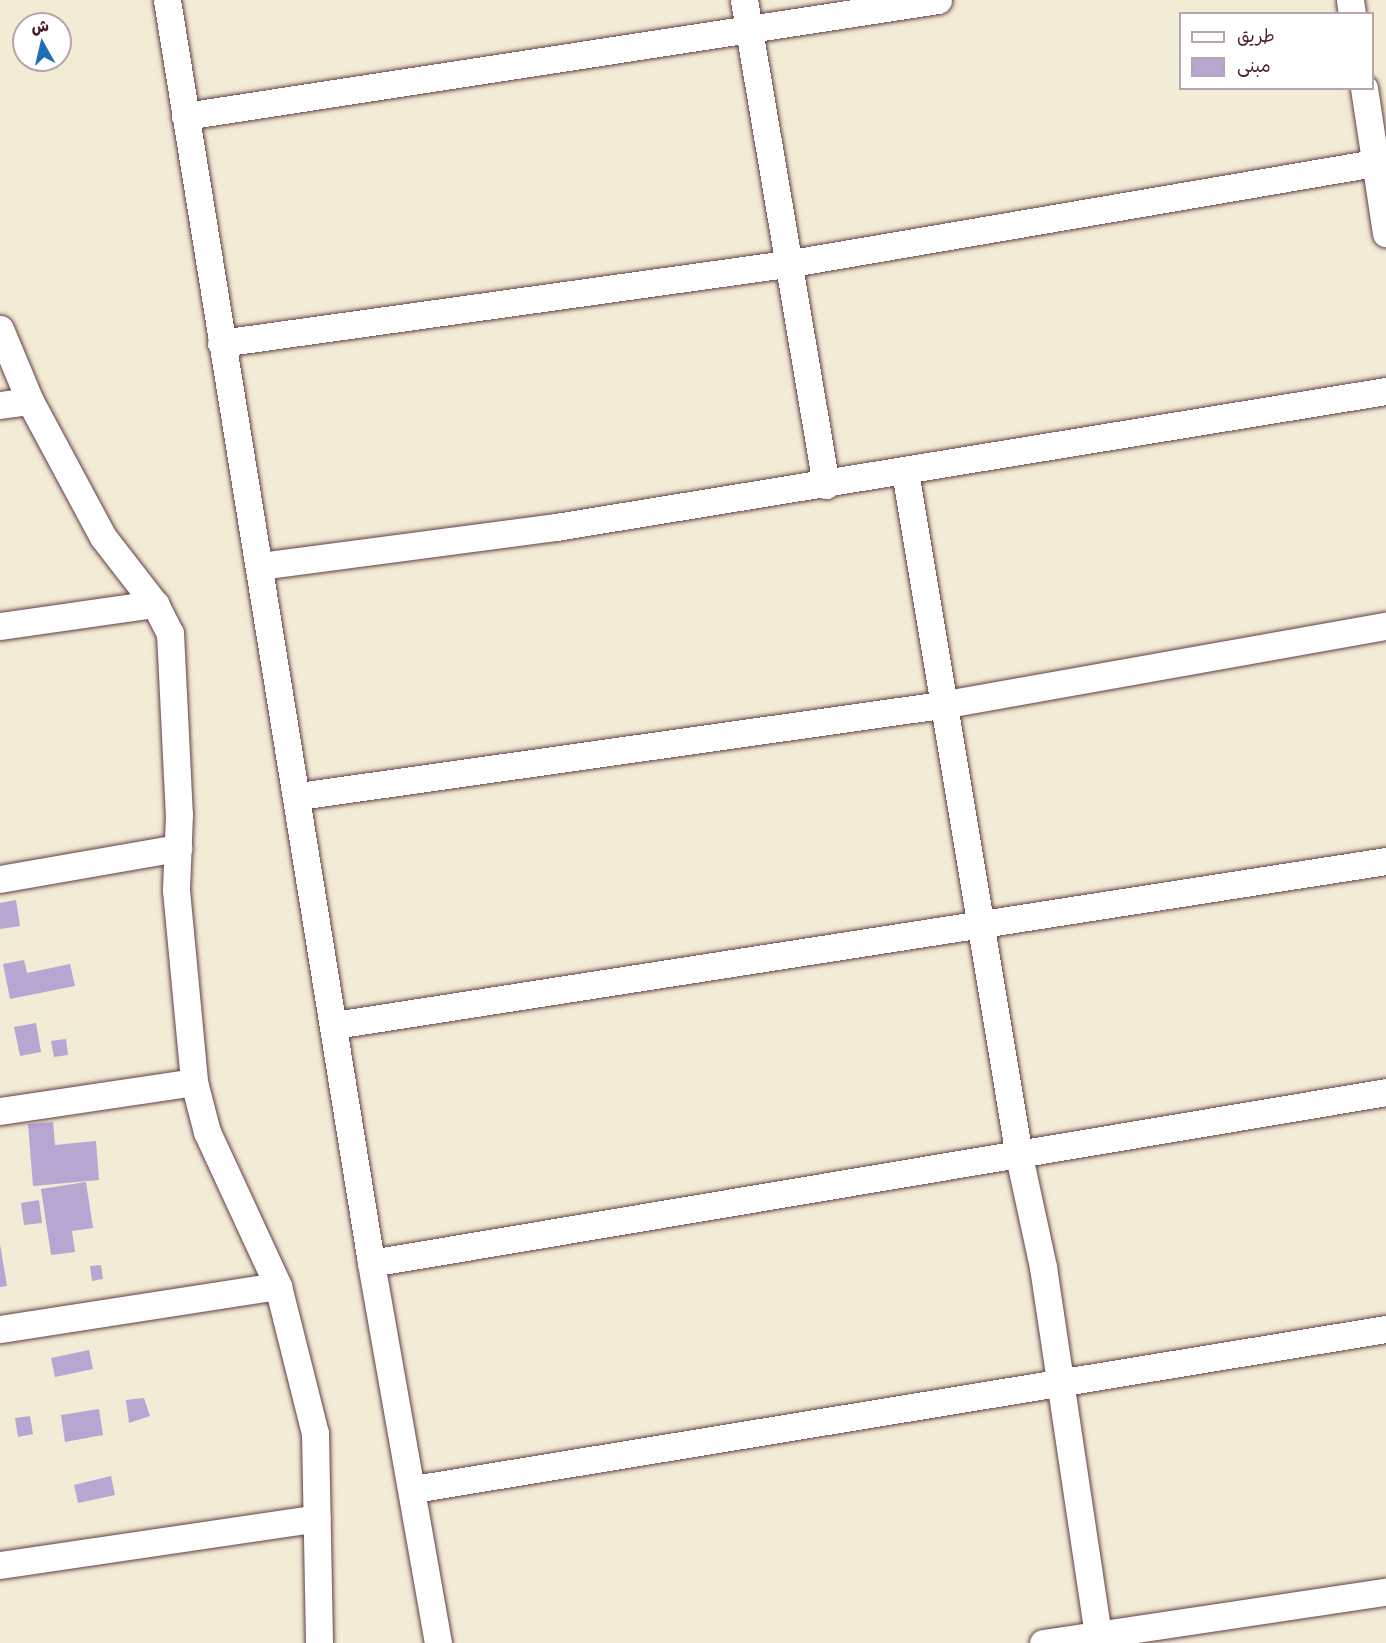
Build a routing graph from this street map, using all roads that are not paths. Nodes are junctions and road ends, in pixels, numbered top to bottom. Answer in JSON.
{"nodes":[{"id":1,"x":167,"y":0,"type":"edge"},
{"id":2,"x":744,"y":0,"type":"edge"},
{"id":3,"x":938,"y":0,"type":"edge"},
{"id":4,"x":749,"y":31,"type":"junction"},
{"id":5,"x":1364,"y":90,"type":"edge"},
{"id":6,"x":185,"y":116,"type":"junction"},
{"id":7,"x":1381,"y":162,"type":"edge"},
{"id":8,"x":1386,"y":233,"type":"edge"},
{"id":9,"x":786,"y":264,"type":"junction"},
{"id":10,"x":0,"y":329,"type":"edge"},
{"id":11,"x":221,"y":343,"type":"junction"},
{"id":12,"x":1386,"y":391,"type":"edge"},
{"id":13,"x":30,"y":401,"type":"junction"},
{"id":14,"x":0,"y":405,"type":"edge"},
{"id":15,"x":905,"y":471,"type":"junction"},
{"id":16,"x":826,"y":485,"type":"junction"},
{"id":17,"x":259,"y":566,"type":"junction"},
{"id":18,"x":155,"y":604,"type":"junction"},
{"id":19,"x":0,"y":626,"type":"edge"},
{"id":20,"x":1386,"y":626,"type":"edge"},
{"id":21,"x":941,"y":705,"type":"junction"},
{"id":22,"x":299,"y":796,"type":"junction"},
{"id":23,"x":178,"y":848,"type":"junction"},
{"id":24,"x":1386,"y":861,"type":"edge"},
{"id":25,"x":0,"y":879,"type":"edge"},
{"id":26,"x":980,"y":928,"type":"junction"},
{"id":27,"x":335,"y":1025,"type":"junction"},
{"id":28,"x":194,"y":1082,"type":"junction"},
{"id":29,"x":1386,"y":1092,"type":"edge"},
{"id":30,"x":0,"y":1111,"type":"edge"},
{"id":31,"x":1019,"y":1156,"type":"junction"},
{"id":32,"x":371,"y":1263,"type":"junction"},
{"id":33,"x":278,"y":1286,"type":"junction"},
{"id":34,"x":0,"y":1329,"type":"edge"},
{"id":35,"x":1386,"y":1329,"type":"edge"},
{"id":36,"x":1059,"y":1385,"type":"junction"},
{"id":37,"x":414,"y":1489,"type":"junction"},
{"id":38,"x":316,"y":1518,"type":"junction"},
{"id":39,"x":0,"y":1565,"type":"edge"},
{"id":40,"x":1386,"y":1592,"type":"edge"},
{"id":41,"x":1097,"y":1640,"type":"edge"},
{"id":42,"x":319,"y":1643,"type":"edge"},
{"id":43,"x":438,"y":1643,"type":"edge"},
{"id":44,"x":1043,"y":1643,"type":"edge"}],
"edges":[{"from":1,"to":6,"type":"street"},
{"from":2,"to":4,"type":"street"},
{"from":3,"to":4,"type":"street"},
{"from":4,"to":6,"type":"street"},
{"from":4,"to":9,"type":"street"},
{"from":5,"to":7,"type":"street"},
{"from":6,"to":11,"type":"street"},
{"from":7,"to":8,"type":"street"},
{"from":7,"to":9,"type":"street"},
{"from":9,"to":11,"type":"street"},
{"from":9,"to":16,"type":"street"},
{"from":10,"to":13,"type":"street"},
{"from":11,"to":17,"type":"street"},
{"from":12,"to":15,"type":"street"},
{"from":13,"to":14,"type":"street"},
{"from":13,"to":18,"type":"street"},
{"from":15,"to":16,"type":"street"},
{"from":15,"to":21,"type":"street"},
{"from":16,"to":17,"type":"street"},
{"from":17,"to":22,"type":"street"},
{"from":18,"to":19,"type":"street"},
{"from":18,"to":23,"type":"street"},
{"from":20,"to":21,"type":"street"},
{"from":21,"to":22,"type":"street"},
{"from":21,"to":26,"type":"street"},
{"from":22,"to":27,"type":"street"},
{"from":23,"to":25,"type":"street"},
{"from":23,"to":28,"type":"street"},
{"from":24,"to":26,"type":"street"},
{"from":26,"to":27,"type":"street"},
{"from":26,"to":31,"type":"street"},
{"from":27,"to":32,"type":"street"},
{"from":28,"to":30,"type":"street"},
{"from":28,"to":33,"type":"street"},
{"from":29,"to":31,"type":"street"},
{"from":31,"to":32,"type":"street"},
{"from":31,"to":36,"type":"street"},
{"from":32,"to":37,"type":"street"},
{"from":33,"to":34,"type":"street"},
{"from":33,"to":38,"type":"street"},
{"from":35,"to":36,"type":"street"},
{"from":36,"to":37,"type":"street"},
{"from":36,"to":41,"type":"street"},
{"from":37,"to":43,"type":"street"},
{"from":38,"to":39,"type":"street"},
{"from":38,"to":42,"type":"street"},
{"from":40,"to":41,"type":"street"},
{"from":41,"to":44,"type":"street"}]}
